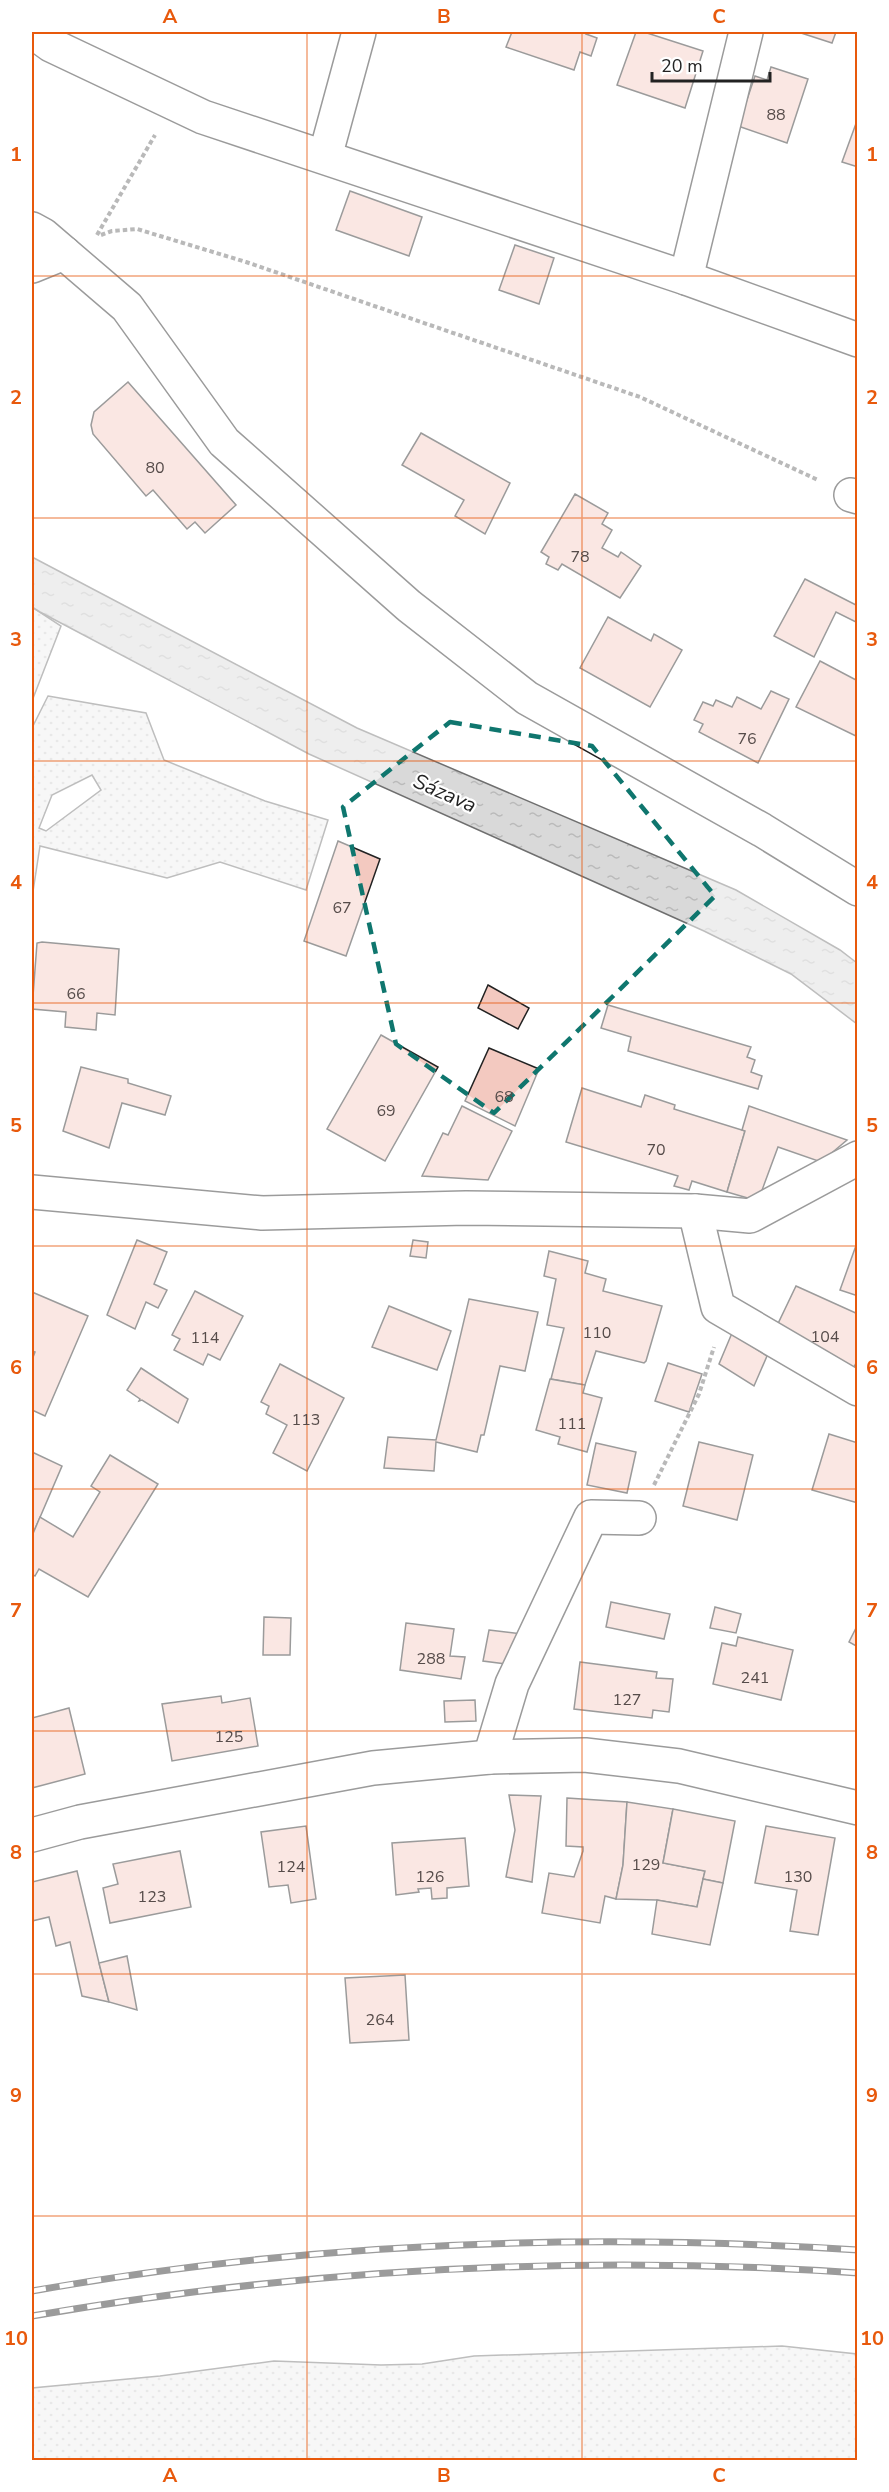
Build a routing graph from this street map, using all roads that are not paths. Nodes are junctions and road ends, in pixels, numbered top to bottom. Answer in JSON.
{"nodes":[{"id":1,"x":33,"y":32,"type":"edge"},
{"id":2,"x":358,"y":32,"type":"edge"},
{"id":3,"x":746,"y":32,"type":"edge"},
{"id":4,"x":325,"y":157,"type":"junction"},
{"id":5,"x":32,"y":229,"type":"edge"},
{"id":6,"x":64,"y":253,"type":"junction"},
{"id":7,"x":32,"y":266,"type":"edge"},
{"id":8,"x":686,"y":278,"type":"junction"},
{"id":9,"x":858,"y":340,"type":"edge"},
{"id":10,"x":858,"y":889,"type":"edge"},
{"id":11,"x":858,"y":1158,"type":"edge"},
{"id":12,"x":32,"y":1192,"type":"edge"},
{"id":13,"x":695,"y":1212,"type":"junction"},
{"id":14,"x":858,"y":1389,"type":"edge"},
{"id":15,"x":639,"y":1518,"type":"road end"},
{"id":16,"x":490,"y":1757,"type":"junction"},
{"id":17,"x":858,"y":1808,"type":"edge"},
{"id":18,"x":32,"y":1834,"type":"edge"}],
"edges":[{"from":1,"to":4,"type":"street"},
{"from":2,"to":4,"type":"street"},
{"from":3,"to":8,"type":"street"},
{"from":4,"to":8,"type":"street"},
{"from":5,"to":6,"type":"street"},
{"from":6,"to":7,"type":"street"},
{"from":6,"to":10,"type":"street"},
{"from":8,"to":9,"type":"street"},
{"from":11,"to":13,"type":"street"},
{"from":12,"to":13,"type":"street"},
{"from":13,"to":14,"type":"street"},
{"from":15,"to":16,"type":"street"},
{"from":16,"to":17,"type":"street"},
{"from":16,"to":18,"type":"street"}]}
